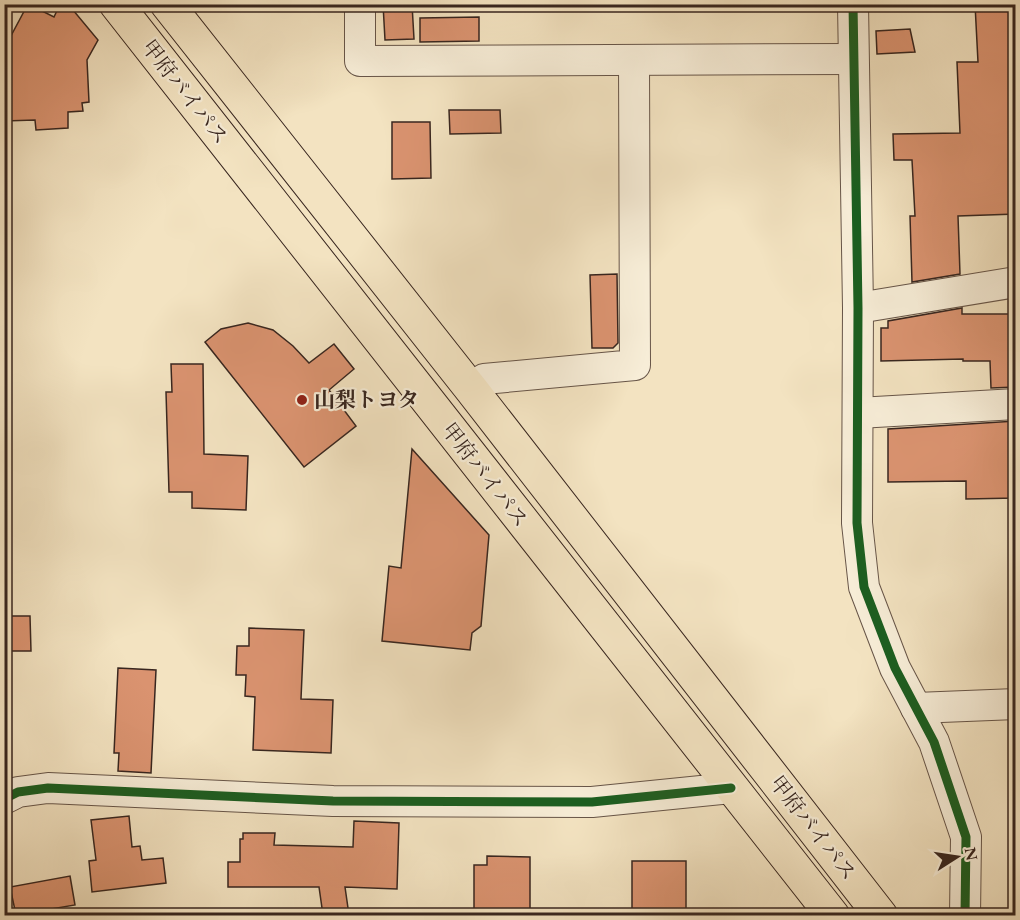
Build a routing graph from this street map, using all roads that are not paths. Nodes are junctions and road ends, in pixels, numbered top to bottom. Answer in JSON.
{"nodes":[{"id":1,"x":116,"y":4,"type":"edge"},
{"id":2,"x":167,"y":4,"type":"edge"},
{"id":3,"x":360,"y":4,"type":"edge"},
{"id":4,"x":853,"y":4,"type":"edge"},
{"id":5,"x":853,"y":59,"type":"junction"},
{"id":6,"x":634,"y":61,"type":"junction"},
{"id":7,"x":1016,"y":282,"type":"edge"},
{"id":8,"x":858,"y":308,"type":"junction"},
{"id":9,"x":471,"y":389,"type":"junction"},
{"id":10,"x":1016,"y":404,"type":"edge"},
{"id":11,"x":858,"y":412,"type":"junction"},
{"id":12,"x":1016,"y":704,"type":"edge"},
{"id":13,"x":916,"y":708,"type":"junction"},
{"id":14,"x":731,"y":788,"type":"junction"},
{"id":15,"x":4,"y":799,"type":"edge"},
{"id":16,"x":833,"y":915,"type":"edge"},
{"id":17,"x":881,"y":915,"type":"edge"},
{"id":18,"x":964,"y":915,"type":"edge"}],
"edges":[{"from":1,"to":14,"type":"highway","name":"甲府バイパス"},
{"from":2,"to":9,"type":"highway","name":"甲府バイパス"},
{"from":3,"to":6,"type":"street"},
{"from":4,"to":5,"type":"street"},
{"from":5,"to":6,"type":"street"},
{"from":5,"to":8,"type":"street"},
{"from":6,"to":9,"type":"street"},
{"from":7,"to":8,"type":"street"},
{"from":8,"to":11,"type":"street"},
{"from":9,"to":17,"type":"highway","name":"甲府バイパス"},
{"from":10,"to":11,"type":"street"},
{"from":11,"to":13,"type":"street"},
{"from":12,"to":13,"type":"street"},
{"from":13,"to":18,"type":"street"},
{"from":14,"to":15,"type":"street"},
{"from":14,"to":16,"type":"highway","name":"甲府バイパス"}]}
